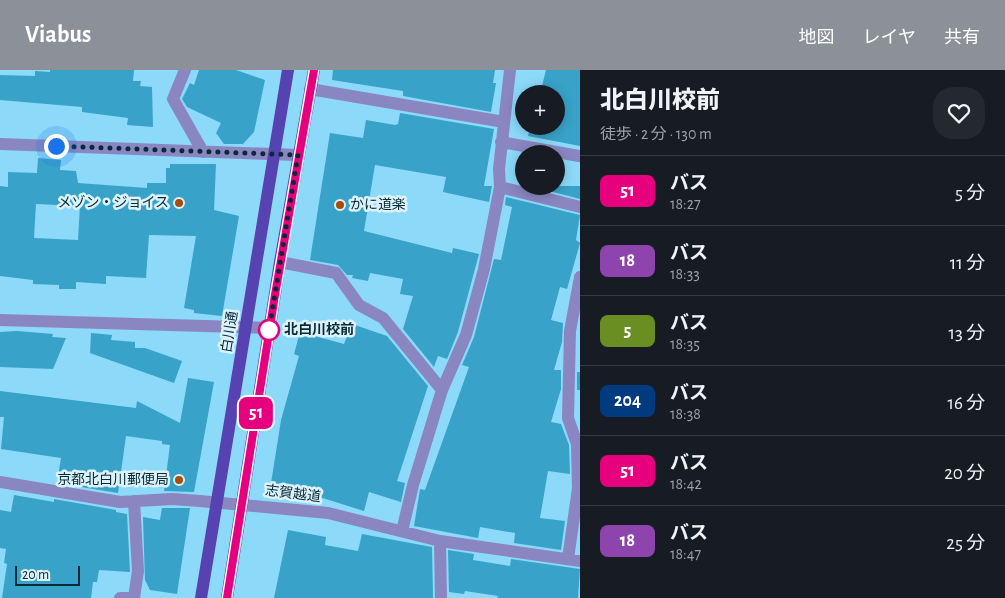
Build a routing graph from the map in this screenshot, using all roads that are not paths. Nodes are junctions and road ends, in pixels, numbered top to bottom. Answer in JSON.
{"nodes":[{"id":1,"x":185,"y":70,"type":"edge"},
{"id":2,"x":288,"y":70,"type":"edge"},
{"id":3,"x":314,"y":70,"type":"edge"},
{"id":4,"x":510,"y":70,"type":"edge"},
{"id":5,"x":310,"y":89,"type":"junction"},
{"id":6,"x":504,"y":122,"type":"junction"},
{"id":7,"x":502,"y":142,"type":"junction"},
{"id":8,"x":0,"y":144,"type":"edge"},
{"id":9,"x":204,"y":152,"type":"junction"},
{"id":10,"x":274,"y":154,"type":"junction"},
{"id":11,"x":298,"y":155,"type":"junction"},
{"id":12,"x":580,"y":156,"type":"edge"},
{"id":13,"x":500,"y":187,"type":"junction"},
{"id":14,"x":580,"y":208,"type":"edge"},
{"id":15,"x":280,"y":262,"type":"junction"},
{"id":16,"x":580,"y":277,"type":"edge"},
{"id":17,"x":0,"y":320,"type":"edge"},
{"id":18,"x":246,"y":327,"type":"junction"},
{"id":19,"x":270,"y":328,"type":"junction"},
{"id":20,"x":442,"y":390,"type":"junction"},
{"id":21,"x":0,"y":482,"type":"edge"},
{"id":22,"x":134,"y":501,"type":"junction"},
{"id":23,"x":218,"y":502,"type":"junction"},
{"id":24,"x":241,"y":503,"type":"junction"},
{"id":25,"x":402,"y":531,"type":"junction"},
{"id":26,"x":440,"y":540,"type":"junction"},
{"id":27,"x":574,"y":560,"type":"edge"},
{"id":28,"x":120,"y":598,"type":"edge"},
{"id":29,"x":128,"y":598,"type":"edge"},
{"id":30,"x":134,"y":598,"type":"edge"},
{"id":31,"x":201,"y":598,"type":"edge"},
{"id":32,"x":227,"y":598,"type":"edge"},
{"id":33,"x":441,"y":598,"type":"edge"}],
"edges":[{"from":1,"to":9,"type":"street"},
{"from":2,"to":10,"type":"main road","name":"白川通"},
{"from":3,"to":5,"type":"main road"},
{"from":4,"to":6,"type":"street"},
{"from":5,"to":6,"type":"street"},
{"from":5,"to":11,"type":"main road"},
{"from":6,"to":7,"type":"street"},
{"from":7,"to":12,"type":"street"},
{"from":7,"to":13,"type":"street"},
{"from":8,"to":9,"type":"street"},
{"from":9,"to":10,"type":"street"},
{"from":10,"to":11,"type":"street"},
{"from":10,"to":18,"type":"main road","name":"白川通"},
{"from":11,"to":15,"type":"main road"},
{"from":13,"to":14,"type":"street"},
{"from":13,"to":20,"type":"street"},
{"from":15,"to":19,"type":"main road"},
{"from":15,"to":20,"type":"street"},
{"from":16,"to":27,"type":"street"},
{"from":17,"to":18,"type":"street"},
{"from":18,"to":19,"type":"street"},
{"from":18,"to":23,"type":"main road","name":"白川通"},
{"from":19,"to":24,"type":"main road"},
{"from":20,"to":25,"type":"street"},
{"from":21,"to":22,"type":"street","name":"志賀越道"},
{"from":22,"to":23,"type":"street","name":"志賀越道"},
{"from":22,"to":30,"type":"street"},
{"from":23,"to":24,"type":"street","name":"志賀越道"},
{"from":23,"to":31,"type":"main road","name":"白川通"},
{"from":24,"to":25,"type":"street","name":"志賀越道"},
{"from":24,"to":32,"type":"main road"},
{"from":25,"to":26,"type":"street","name":"志賀越道"},
{"from":26,"to":27,"type":"street","name":"志賀越道"},
{"from":26,"to":33,"type":"street"},
{"from":28,"to":29,"type":"street"}]}
